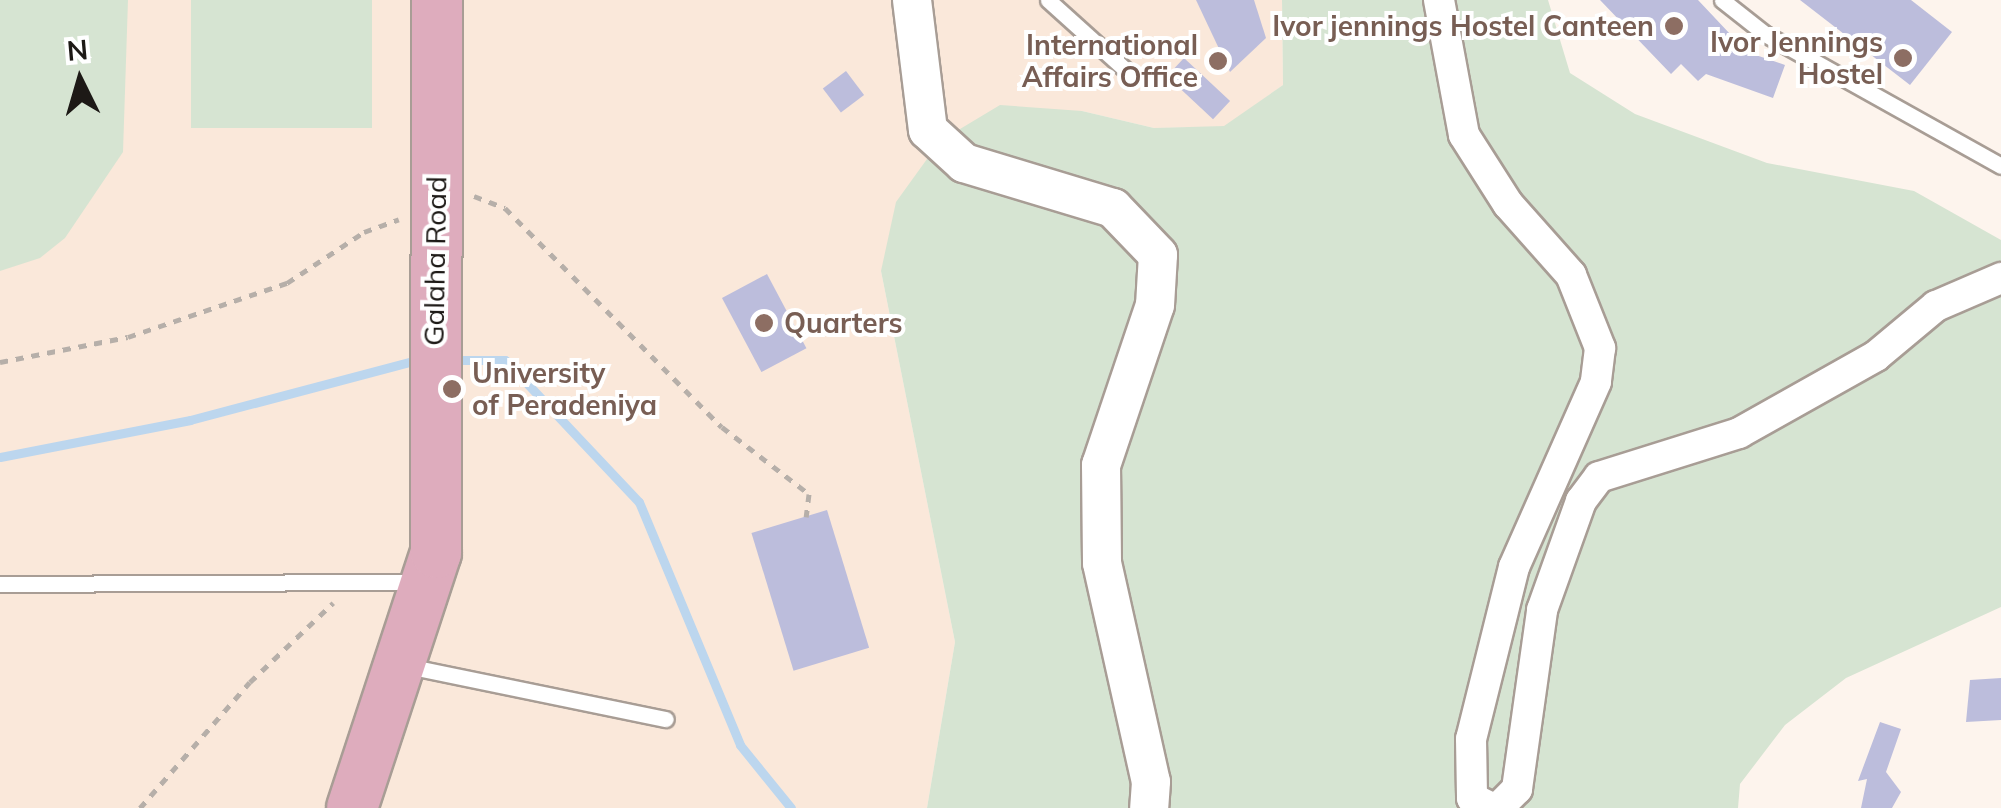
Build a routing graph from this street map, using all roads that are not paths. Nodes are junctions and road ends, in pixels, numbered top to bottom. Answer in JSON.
{"nodes":[{"id":1,"x":437,"y":0,"type":"edge"},
{"id":2,"x":912,"y":0,"type":"edge"},
{"id":3,"x":1048,"y":0,"type":"edge"},
{"id":4,"x":1438,"y":0,"type":"edge"},
{"id":5,"x":1722,"y":0,"type":"edge"},
{"id":6,"x":1128,"y":73,"type":"dead end"},
{"id":7,"x":2001,"y":166,"type":"edge"},
{"id":8,"x":2001,"y":278,"type":"edge"},
{"id":9,"x":426,"y":582,"type":"junction"},
{"id":10,"x":0,"y":584,"type":"edge"},
{"id":11,"x":403,"y":665,"type":"junction"},
{"id":12,"x":666,"y":719,"type":"dead end"},
{"id":13,"x":1482,"y":805,"type":"edge"},
{"id":14,"x":352,"y":808,"type":"edge"},
{"id":15,"x":1148,"y":808,"type":"edge"}],
"edges":[{"from":1,"to":9,"type":"main road","name":"Galaha Road"},
{"from":2,"to":15,"type":"street"},
{"from":3,"to":6,"type":"lane"},
{"from":4,"to":13,"type":"street"},
{"from":5,"to":7,"type":"lane"},
{"from":8,"to":13,"type":"street"},
{"from":9,"to":10,"type":"lane"},
{"from":9,"to":11,"type":"main road","name":"Galaha Road"},
{"from":11,"to":12,"type":"lane"},
{"from":11,"to":14,"type":"main road","name":"Galaha Road"}]}
